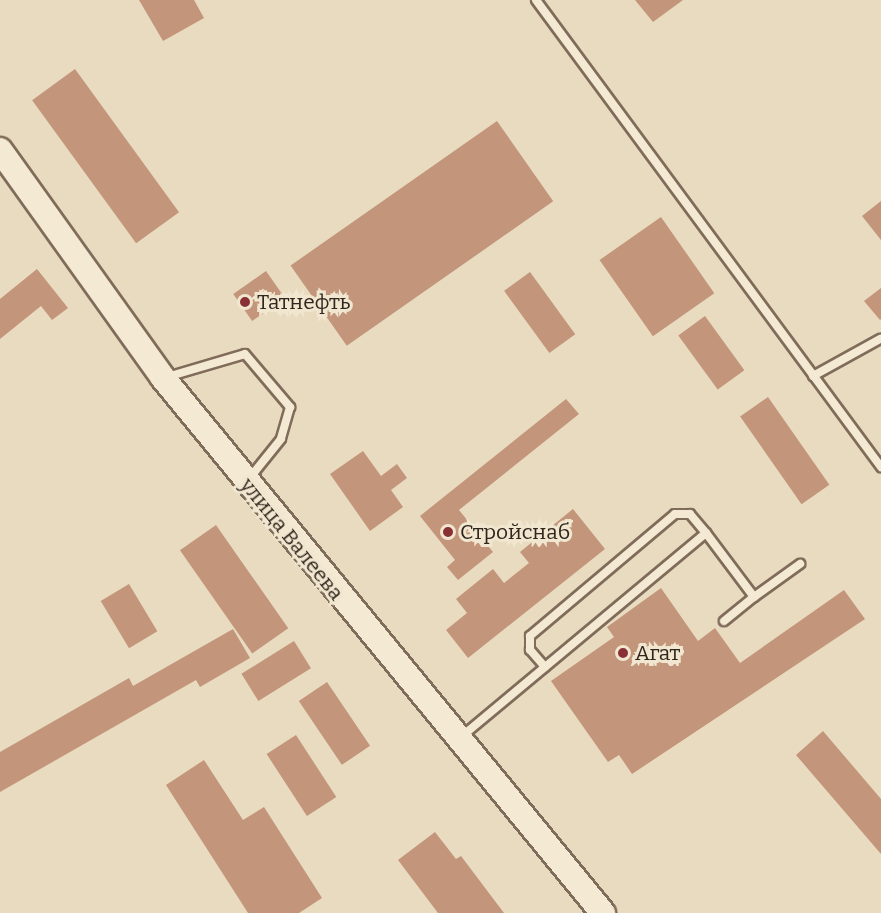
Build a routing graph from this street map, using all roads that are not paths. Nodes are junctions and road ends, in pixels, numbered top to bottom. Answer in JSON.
{"nodes":[{"id":1,"x":536,"y":0,"type":"edge"},
{"id":2,"x":0,"y":150,"type":"edge"},
{"id":3,"x":880,"y":339,"type":"edge"},
{"id":4,"x":813,"y":376,"type":"junction"},
{"id":5,"x":163,"y":378,"type":"junction"},
{"id":6,"x":881,"y":467,"type":"edge"},
{"id":7,"x":246,"y":482,"type":"junction"},
{"id":8,"x":706,"y":533,"type":"junction"},
{"id":9,"x":800,"y":564,"type":"dead end"},
{"id":10,"x":754,"y":597,"type":"junction"},
{"id":11,"x":724,"y":621,"type":"dead end"},
{"id":12,"x":545,"y":667,"type":"junction"},
{"id":13,"x":459,"y":739,"type":"junction"},
{"id":14,"x":603,"y":913,"type":"edge"}],
"edges":[{"from":1,"to":4,"type":"lane"},
{"from":2,"to":5,"type":"main road","name":"улица Валеева"},
{"from":3,"to":4,"type":"lane"},
{"from":4,"to":6,"type":"lane"},
{"from":5,"to":7,"type":"main road","name":"улица Валеева"},
{"from":5,"to":7,"type":"lane"},
{"from":7,"to":13,"type":"main road","name":"улица Валеева"},
{"from":8,"to":10,"type":"lane"},
{"from":8,"to":12,"type":"lane"},
{"from":8,"to":12,"type":"lane"},
{"from":9,"to":10,"type":"lane"},
{"from":10,"to":11,"type":"lane"},
{"from":12,"to":13,"type":"lane"},
{"from":13,"to":14,"type":"main road","name":"улица Валеева"}]}
